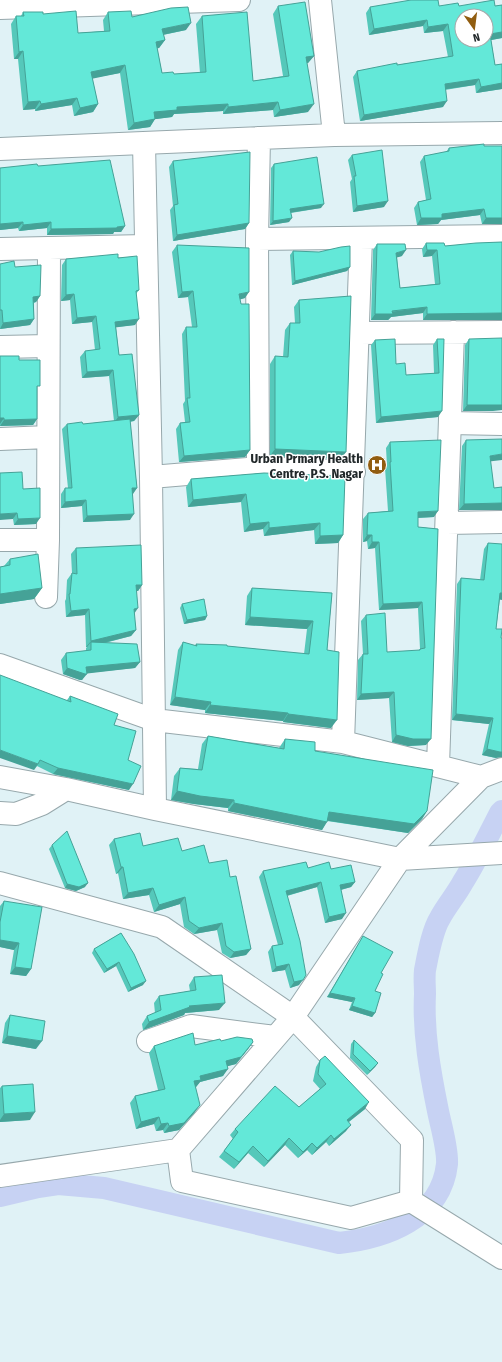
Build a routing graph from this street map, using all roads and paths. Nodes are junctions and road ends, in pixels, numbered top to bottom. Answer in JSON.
{"nodes":[{"id":1,"x":239,"y":0,"type":"edge"},
{"id":2,"x":320,"y":0,"type":"edge"},
{"id":3,"x":0,"y":8,"type":"edge"},
{"id":4,"x":502,"y":133,"type":"edge"},
{"id":5,"x":334,"y":135,"type":"junction"},
{"id":6,"x":259,"y":138,"type":"junction"},
{"id":7,"x":144,"y":143,"type":"junction"},
{"id":8,"x":0,"y":149,"type":"edge"},
{"id":9,"x":502,"y":236,"type":"edge"},
{"id":10,"x":362,"y":238,"type":"junction"},
{"id":11,"x":257,"y":239,"type":"junction"},
{"id":12,"x":146,"y":246,"type":"junction"},
{"id":13,"x":49,"y":248,"type":"junction"},
{"id":14,"x":0,"y":249,"type":"edge"},
{"id":15,"x":453,"y":332,"type":"junction"},
{"id":16,"x":502,"y":332,"type":"edge"},
{"id":17,"x":358,"y":333,"type":"junction"},
{"id":18,"x":48,"y":346,"type":"junction"},
{"id":19,"x":0,"y":347,"type":"edge"},
{"id":20,"x":450,"y":423,"type":"junction"},
{"id":21,"x":502,"y":424,"type":"edge"},
{"id":22,"x":48,"y":437,"type":"junction"},
{"id":23,"x":0,"y":439,"type":"edge"},
{"id":24,"x":258,"y":468,"type":"junction"},
{"id":25,"x":354,"y":472,"type":"junction"},
{"id":26,"x":151,"y":477,"type":"junction"},
{"id":27,"x":502,"y":522,"type":"edge"},
{"id":28,"x":447,"y":523,"type":"junction"},
{"id":29,"x":0,"y":540,"type":"edge"},
{"id":30,"x":48,"y":540,"type":"junction"},
{"id":31,"x":46,"y":597,"type":"dead end"},
{"id":32,"x":0,"y":665,"type":"edge"},
{"id":33,"x":154,"y":720,"type":"junction"},
{"id":34,"x":343,"y":742,"type":"junction"},
{"id":35,"x":438,"y":766,"type":"junction"},
{"id":36,"x":502,"y":769,"type":"edge"},
{"id":37,"x":0,"y":777,"type":"edge"},
{"id":38,"x":481,"y":777,"type":"junction"},
{"id":39,"x":66,"y":789,"type":"junction"},
{"id":40,"x":155,"y":809,"type":"junction"},
{"id":41,"x":0,"y":812,"type":"edge"},
{"id":42,"x":502,"y":853,"type":"edge"},
{"id":43,"x":400,"y":859,"type":"junction"},
{"id":44,"x":0,"y":883,"type":"edge"},
{"id":45,"x":292,"y":1017,"type":"junction"},
{"id":46,"x":275,"y":1037,"type":"junction"},
{"id":47,"x":148,"y":1041,"type":"dead end"},
{"id":48,"x":178,"y":1150,"type":"junction"},
{"id":49,"x":0,"y":1176,"type":"edge"},
{"id":50,"x":412,"y":1202,"type":"junction"},
{"id":51,"x":502,"y":1258,"type":"edge"}],
"edges":[{"from":1,"to":3,"type":"street"},
{"from":2,"to":5,"type":"street"},
{"from":4,"to":5,"type":"street"},
{"from":5,"to":6,"type":"street"},
{"from":6,"to":7,"type":"street"},
{"from":6,"to":11,"type":"street"},
{"from":7,"to":8,"type":"street"},
{"from":7,"to":12,"type":"street"},
{"from":9,"to":10,"type":"street"},
{"from":10,"to":11,"type":"street"},
{"from":10,"to":17,"type":"street"},
{"from":11,"to":24,"type":"street"},
{"from":12,"to":13,"type":"street"},
{"from":12,"to":26,"type":"street"},
{"from":13,"to":14,"type":"street"},
{"from":13,"to":18,"type":"street"},
{"from":15,"to":16,"type":"street"},
{"from":15,"to":17,"type":"street"},
{"from":15,"to":20,"type":"street"},
{"from":17,"to":25,"type":"street"},
{"from":18,"to":19,"type":"street"},
{"from":18,"to":22,"type":"street"},
{"from":20,"to":21,"type":"street"},
{"from":20,"to":28,"type":"street"},
{"from":22,"to":23,"type":"street"},
{"from":22,"to":30,"type":"street"},
{"from":24,"to":25,"type":"street"},
{"from":24,"to":26,"type":"street"},
{"from":25,"to":34,"type":"street"},
{"from":26,"to":33,"type":"street"},
{"from":27,"to":28,"type":"street"},
{"from":28,"to":35,"type":"street"},
{"from":29,"to":30,"type":"street"},
{"from":30,"to":31,"type":"street"},
{"from":32,"to":33,"type":"street"},
{"from":33,"to":34,"type":"street"},
{"from":33,"to":40,"type":"street"},
{"from":34,"to":35,"type":"street"},
{"from":35,"to":38,"type":"street"},
{"from":36,"to":38,"type":"street"},
{"from":37,"to":39,"type":"street"},
{"from":38,"to":43,"type":"street"},
{"from":39,"to":40,"type":"street"},
{"from":39,"to":41,"type":"street"},
{"from":40,"to":43,"type":"street"},
{"from":42,"to":43,"type":"street"},
{"from":43,"to":45,"type":"street"},
{"from":44,"to":45,"type":"street"},
{"from":45,"to":46,"type":"street"},
{"from":45,"to":50,"type":"street"},
{"from":46,"to":47,"type":"street"},
{"from":46,"to":48,"type":"street"},
{"from":48,"to":49,"type":"street"},
{"from":48,"to":50,"type":"street"},
{"from":50,"to":51,"type":"street"}]}
